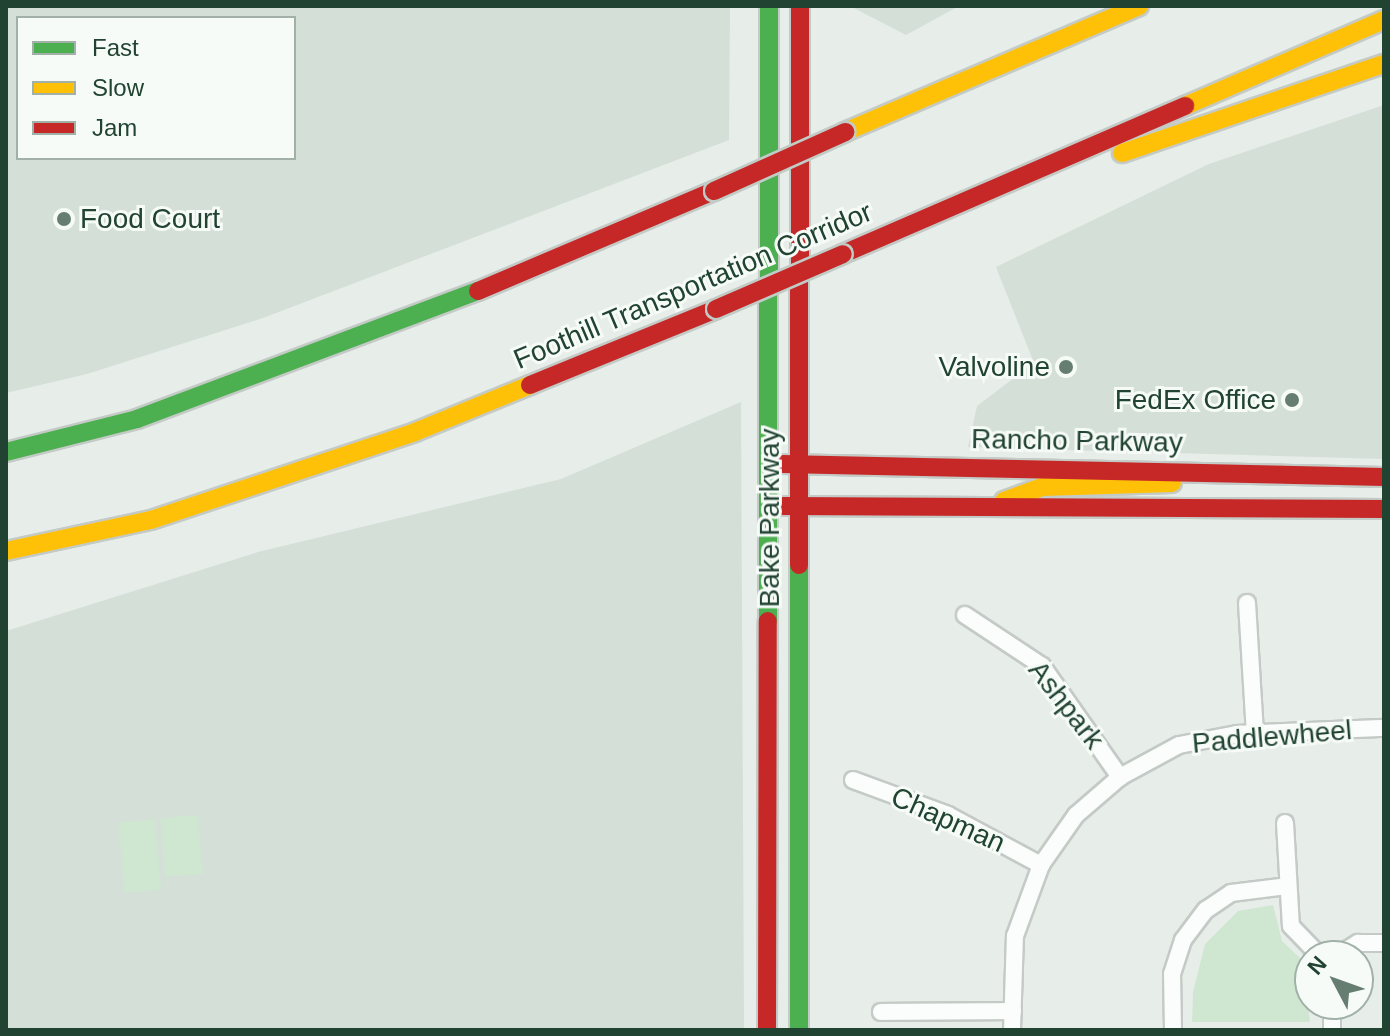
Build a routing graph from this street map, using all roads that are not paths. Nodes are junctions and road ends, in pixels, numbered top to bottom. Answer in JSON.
{"nodes":[{"id":1,"x":769,"y":6,"type":"edge"},
{"id":2,"x":800,"y":6,"type":"edge"},
{"id":3,"x":1089,"y":6,"type":"edge"},
{"id":4,"x":1139,"y":6,"type":"edge"},
{"id":5,"x":1384,"y":20,"type":"edge"},
{"id":6,"x":1384,"y":64,"type":"edge"},
{"id":7,"x":845,"y":132,"type":"junction"},
{"id":8,"x":1057,"y":162,"type":"junction"},
{"id":9,"x":137,"y":419,"type":"junction"},
{"id":10,"x":6,"y":441,"type":"edge"},
{"id":11,"x":6,"y":452,"type":"edge"},
{"id":12,"x":799,"y":463,"type":"junction"},
{"id":13,"x":768,"y":464,"type":"junction"},
{"id":14,"x":1179,"y":471,"type":"junction"},
{"id":15,"x":1384,"y":477,"type":"edge"},
{"id":16,"x":768,"y":506,"type":"junction"},
{"id":17,"x":799,"y":506,"type":"junction"},
{"id":18,"x":986,"y":507,"type":"junction"},
{"id":19,"x":1384,"y":509,"type":"edge"},
{"id":20,"x":151,"y":520,"type":"junction"},
{"id":21,"x":6,"y":551,"type":"edge"},
{"id":22,"x":6,"y":559,"type":"edge"},
{"id":23,"x":1247,"y":603,"type":"dead end"},
{"id":24,"x":965,"y":615,"type":"dead end"},
{"id":25,"x":1384,"y":728,"type":"edge"},
{"id":26,"x":1255,"y":733,"type":"junction"},
{"id":27,"x":1120,"y":777,"type":"junction"},
{"id":28,"x":853,"y":780,"type":"dead end"},
{"id":29,"x":1285,"y":823,"type":"dead end"},
{"id":30,"x":1041,"y":865,"type":"junction"},
{"id":31,"x":1287,"y":886,"type":"junction"},
{"id":32,"x":1305,"y":940,"type":"edge"},
{"id":33,"x":1013,"y":1011,"type":"junction"},
{"id":34,"x":881,"y":1012,"type":"dead end"},
{"id":35,"x":767,"y":1030,"type":"edge"},
{"id":36,"x":799,"y":1030,"type":"edge"},
{"id":37,"x":1012,"y":1030,"type":"edge"},
{"id":38,"x":1173,"y":1030,"type":"edge"}],
"edges":[{"from":1,"to":13,"type":"main road","name":"Bake Parkway"},
{"from":2,"to":12,"type":"main road","name":"Bake Parkway"},
{"from":3,"to":7,"type":"main road"},
{"from":4,"to":7,"type":"main road"},
{"from":5,"to":8,"type":"main road","name":"Foothill Transportation Corridor"},
{"from":6,"to":8,"type":"main road"},
{"from":7,"to":9,"type":"main road","bridge":true},
{"from":8,"to":20,"type":"main road","name":"Foothill Transportation Corridor","bridge":true},
{"from":9,"to":10,"type":"main road"},
{"from":9,"to":11,"type":"main road"},
{"from":12,"to":13,"type":"main road","name":"Rancho Parkway"},
{"from":12,"to":14,"type":"main road","name":"Rancho Parkway"},
{"from":12,"to":17,"type":"main road","name":"Bake Parkway"},
{"from":13,"to":16,"type":"main road","name":"Bake Parkway"},
{"from":14,"to":15,"type":"main road","name":"Rancho Parkway"},
{"from":14,"to":18,"type":"main road"},
{"from":16,"to":17,"type":"main road"},
{"from":16,"to":35,"type":"main road","name":"Bake Parkway"},
{"from":17,"to":18,"type":"main road"},
{"from":17,"to":36,"type":"main road","name":"Bake Parkway"},
{"from":18,"to":19,"type":"main road"},
{"from":20,"to":21,"type":"main road","name":"Foothill Transportation Corridor"},
{"from":20,"to":22,"type":"main road"},
{"from":23,"to":26,"type":"street"},
{"from":24,"to":27,"type":"street","name":"Ashpark"},
{"from":25,"to":26,"type":"street","name":"Paddlewheel"},
{"from":26,"to":27,"type":"street","name":"Paddlewheel"},
{"from":27,"to":30,"type":"street","name":"Paddlewheel"},
{"from":28,"to":30,"type":"street","name":"Chapman"},
{"from":29,"to":31,"type":"street"},
{"from":30,"to":33,"type":"street","name":"Paddlewheel"},
{"from":31,"to":32,"type":"street"},
{"from":31,"to":38,"type":"street"},
{"from":33,"to":34,"type":"street"},
{"from":33,"to":37,"type":"street","name":"Paddlewheel"}]}
